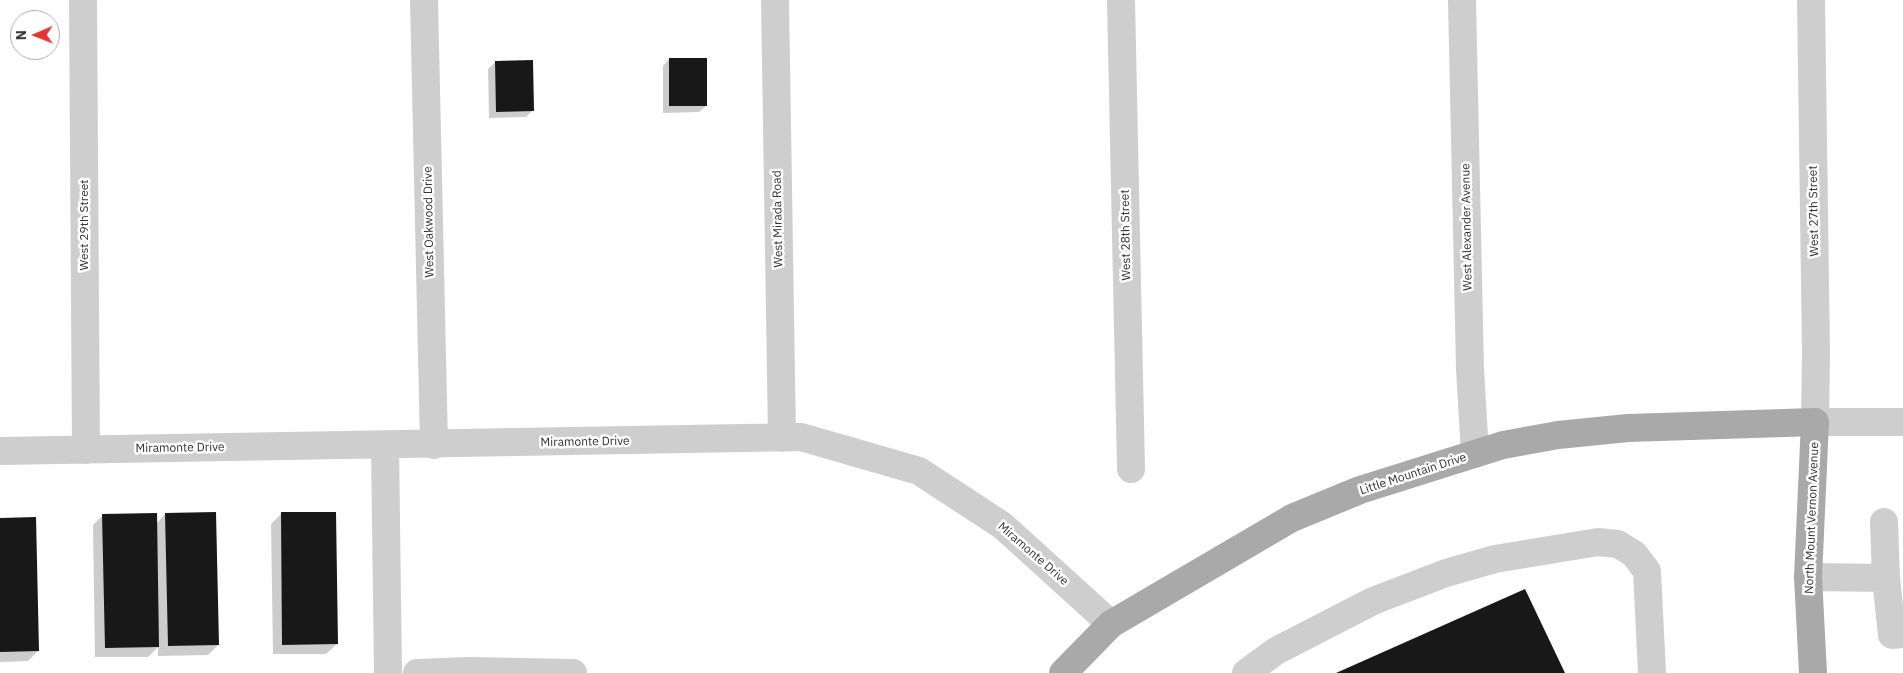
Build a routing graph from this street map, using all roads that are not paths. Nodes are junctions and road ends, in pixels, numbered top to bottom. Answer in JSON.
{"nodes":[{"id":1,"x":84,"y":0,"type":"edge"},
{"id":2,"x":424,"y":0,"type":"edge"},
{"id":3,"x":775,"y":0,"type":"edge"},
{"id":4,"x":1121,"y":0,"type":"edge"},
{"id":5,"x":1462,"y":0,"type":"edge"},
{"id":6,"x":1811,"y":0,"type":"edge"},
{"id":7,"x":1815,"y":422,"type":"junction"},
{"id":8,"x":1903,"y":422,"type":"edge"},
{"id":9,"x":782,"y":438,"type":"junction"},
{"id":10,"x":385,"y":445,"type":"junction"},
{"id":11,"x":434,"y":445,"type":"junction"},
{"id":12,"x":86,"y":450,"type":"junction"},
{"id":13,"x":0,"y":451,"type":"edge"},
{"id":14,"x":1475,"y":454,"type":"junction"},
{"id":15,"x":1131,"y":469,"type":"dead end"},
{"id":16,"x":1884,"y":522,"type":"dead end"},
{"id":17,"x":1808,"y":577,"type":"junction"},
{"id":18,"x":1886,"y":578,"type":"junction"},
{"id":19,"x":1111,"y":624,"type":"junction"},
{"id":20,"x":1903,"y":634,"type":"edge"},
{"id":21,"x":388,"y":673,"type":"edge"},
{"id":22,"x":417,"y":673,"type":"edge"},
{"id":23,"x":573,"y":673,"type":"edge"},
{"id":24,"x":1063,"y":673,"type":"edge"},
{"id":25,"x":1246,"y":673,"type":"edge"},
{"id":26,"x":1652,"y":673,"type":"edge"},
{"id":27,"x":1813,"y":673,"type":"edge"}],
"edges":[{"from":1,"to":12,"type":"street","name":"West 29th Street"},
{"from":2,"to":11,"type":"street","name":"West Oakwood Drive"},
{"from":3,"to":9,"type":"street","name":"West Mirada Road"},
{"from":4,"to":15,"type":"street","name":"West 28th Street"},
{"from":5,"to":14,"type":"street","name":"West Alexander Avenue"},
{"from":6,"to":7,"type":"street","name":"West 27th Street"},
{"from":7,"to":8,"type":"street"},
{"from":7,"to":14,"type":"main road","name":"Little Mountain Drive"},
{"from":7,"to":17,"type":"main road","name":"North Mount Vernon Avenue"},
{"from":9,"to":11,"type":"street","name":"Miramonte Drive"},
{"from":9,"to":19,"type":"street","name":"Miramonte Drive"},
{"from":10,"to":11,"type":"street","name":"Miramonte Drive"},
{"from":10,"to":12,"type":"street","name":"Miramonte Drive"},
{"from":10,"to":21,"type":"street"},
{"from":12,"to":13,"type":"street","name":"Miramonte Drive"},
{"from":14,"to":19,"type":"main road","name":"Little Mountain Drive"},
{"from":16,"to":18,"type":"street"},
{"from":17,"to":18,"type":"street"},
{"from":17,"to":27,"type":"main road","name":"North Mount Vernon Avenue"},
{"from":18,"to":20,"type":"street"},
{"from":19,"to":24,"type":"main road","name":"Little Mountain Drive"},
{"from":22,"to":23,"type":"street"},
{"from":25,"to":26,"type":"street"}]}
